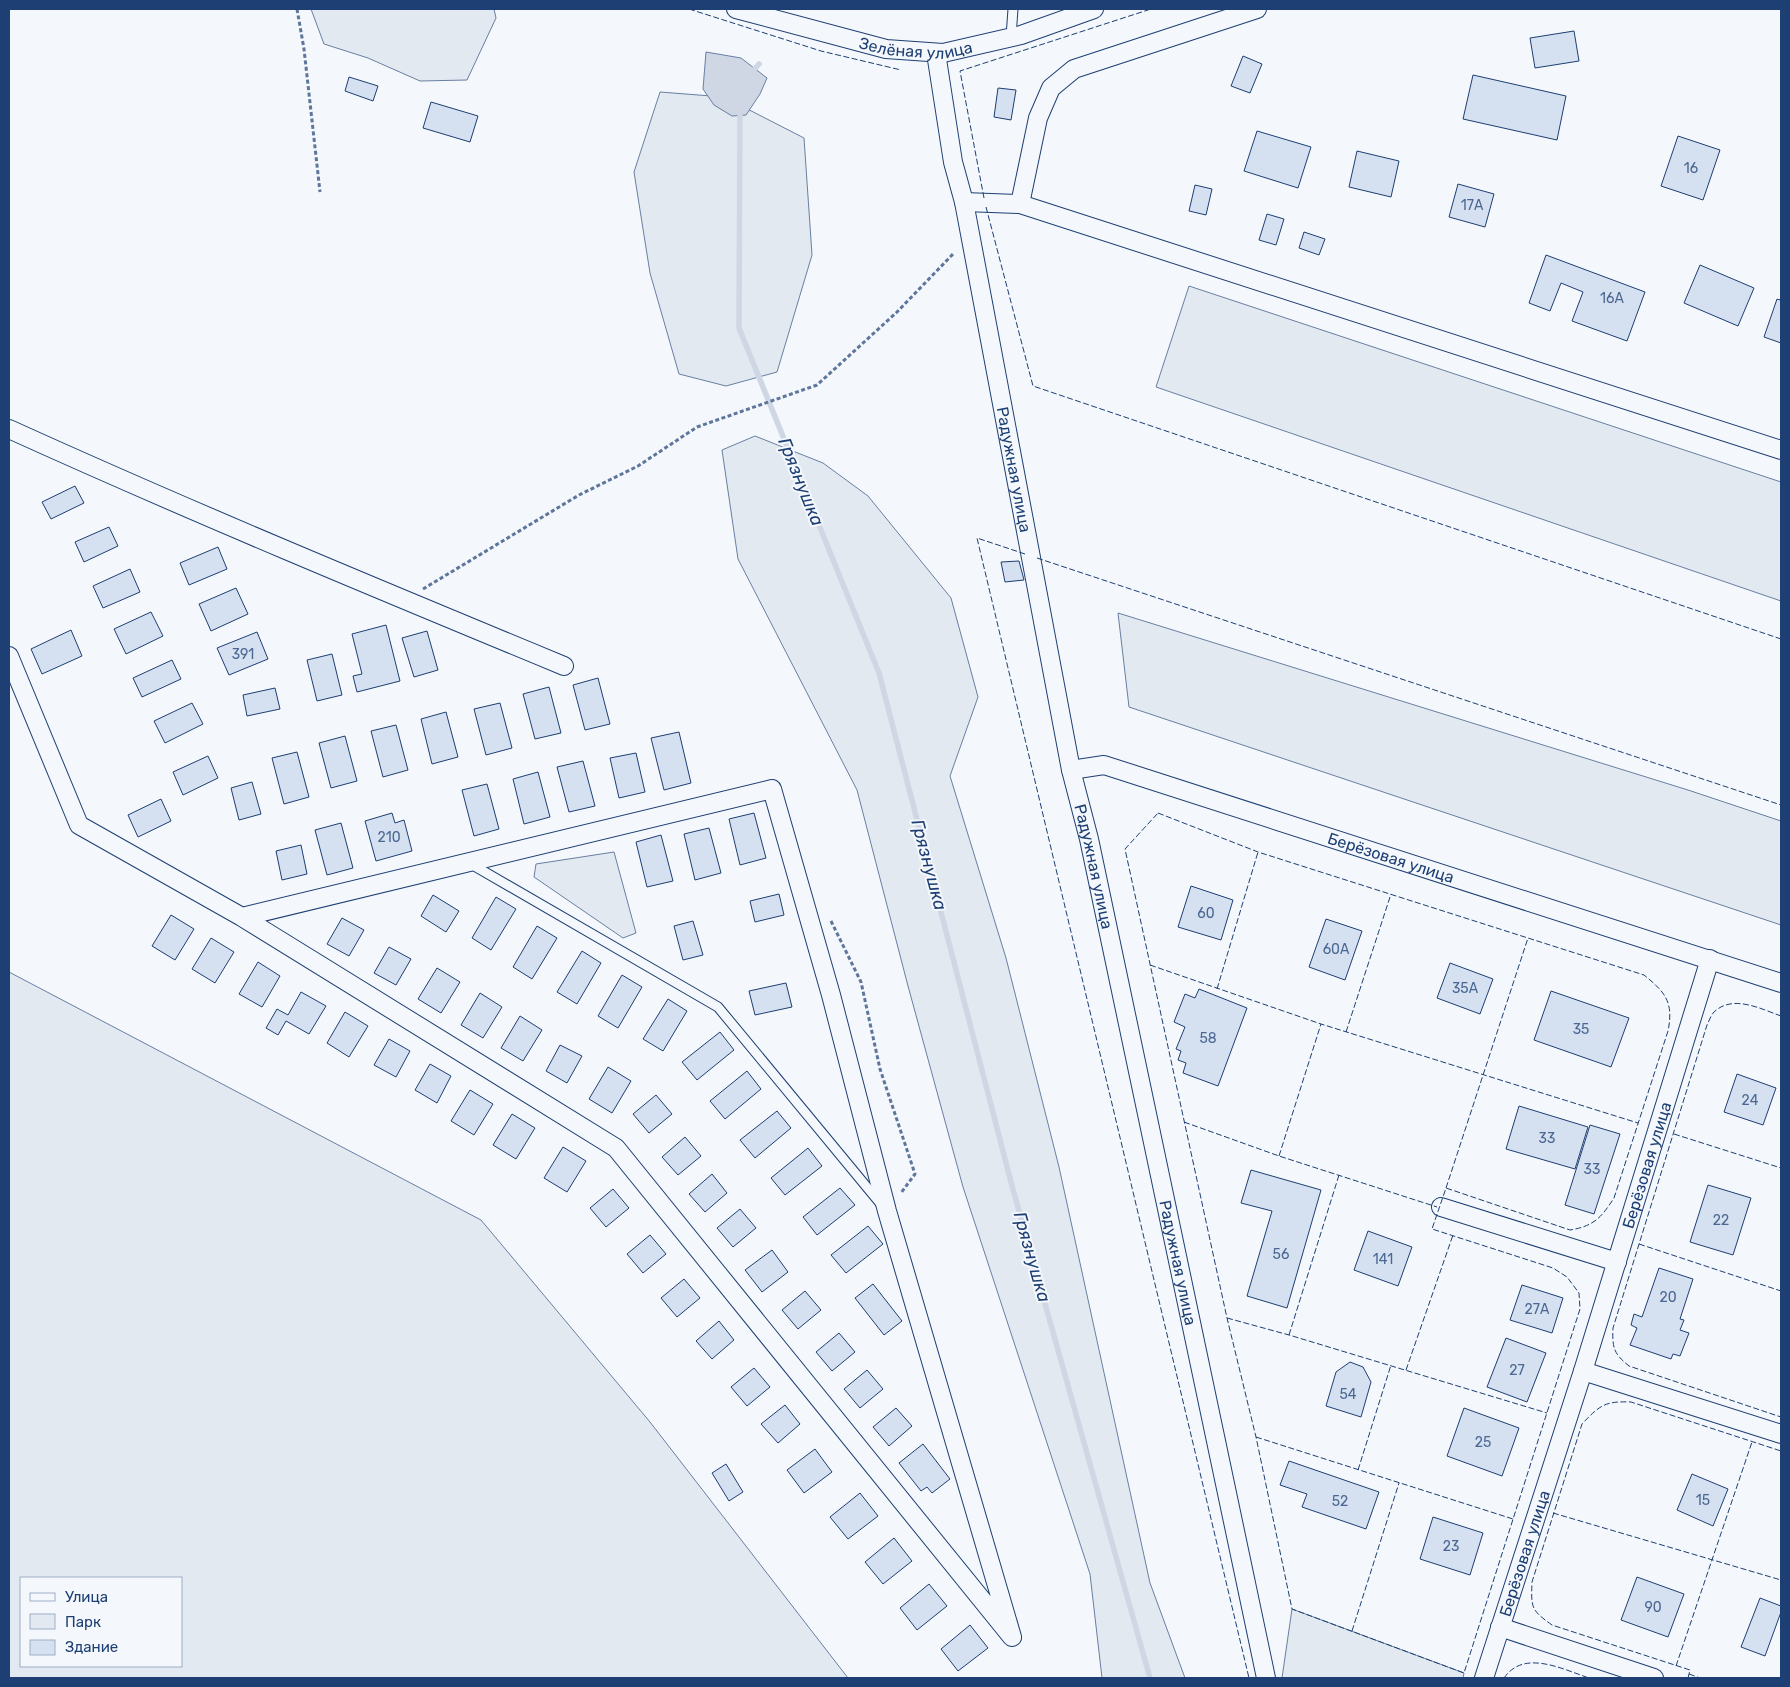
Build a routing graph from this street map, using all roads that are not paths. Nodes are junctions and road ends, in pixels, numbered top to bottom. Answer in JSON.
{"nodes":[{"id":1,"x":736,"y":9,"type":"edge"},
{"id":2,"x":1013,"y":9,"type":"edge"},
{"id":3,"x":1094,"y":9,"type":"edge"},
{"id":4,"x":1258,"y":9,"type":"edge"},
{"id":5,"x":1011,"y":37,"type":"junction"},
{"id":6,"x":936,"y":53,"type":"junction"},
{"id":7,"x":964,"y":202,"type":"junction"},
{"id":8,"x":1020,"y":204,"type":"junction"},
{"id":9,"x":9,"y":429,"type":"edge"},
{"id":10,"x":1781,"y":450,"type":"edge"},
{"id":11,"x":9,"y":656,"type":"edge"},
{"id":12,"x":564,"y":666,"type":"dead end"},
{"id":13,"x":1071,"y":770,"type":"junction"},
{"id":14,"x":469,"y":862,"type":"junction"},
{"id":15,"x":242,"y":917,"type":"junction"},
{"id":16,"x":1710,"y":959,"type":"junction"},
{"id":17,"x":1781,"y":983,"type":"edge"},
{"id":18,"x":886,"y":1207,"type":"junction"},
{"id":19,"x":1441,"y":1207,"type":"dead end"},
{"id":20,"x":1617,"y":1262,"type":"junction"},
{"id":21,"x":1583,"y":1371,"type":"junction"},
{"id":22,"x":1781,"y":1434,"type":"edge"},
{"id":23,"x":1500,"y":1627,"type":"junction"},
{"id":24,"x":1266,"y":1678,"type":"edge"},
{"id":25,"x":1484,"y":1678,"type":"edge"},
{"id":26,"x":1654,"y":1678,"type":"edge"}],
"edges":[{"from":1,"to":6,"type":"street","name":"Зелёная улица"},
{"from":2,"to":5,"type":"lane"},
{"from":3,"to":5,"type":"street","name":"Зелёная улица"},
{"from":4,"to":8,"type":"street"},
{"from":5,"to":6,"type":"street","name":"Зелёная улица"},
{"from":6,"to":7,"type":"street","name":"Радужная улица"},
{"from":7,"to":8,"type":"street"},
{"from":7,"to":13,"type":"street","name":"Радужная улица"},
{"from":8,"to":10,"type":"street"},
{"from":9,"to":12,"type":"street"},
{"from":11,"to":15,"type":"street"},
{"from":13,"to":16,"type":"street","name":"Берёзовая улица"},
{"from":13,"to":24,"type":"street","name":"Радужная улица"},
{"from":14,"to":15,"type":"street"},
{"from":14,"to":18,"type":"lane"},
{"from":14,"to":18,"type":"street"},
{"from":15,"to":18,"type":"street"},
{"from":16,"to":17,"type":"street","name":"Берёзовая улица"},
{"from":16,"to":20,"type":"street","name":"Берёзовая улица"},
{"from":19,"to":20,"type":"street"},
{"from":20,"to":21,"type":"street","name":"Берёзовая улица"},
{"from":21,"to":22,"type":"street"},
{"from":21,"to":23,"type":"street","name":"Берёзовая улица"},
{"from":23,"to":25,"type":"street","name":"Берёзовая улица"},
{"from":23,"to":26,"type":"street"}]}
